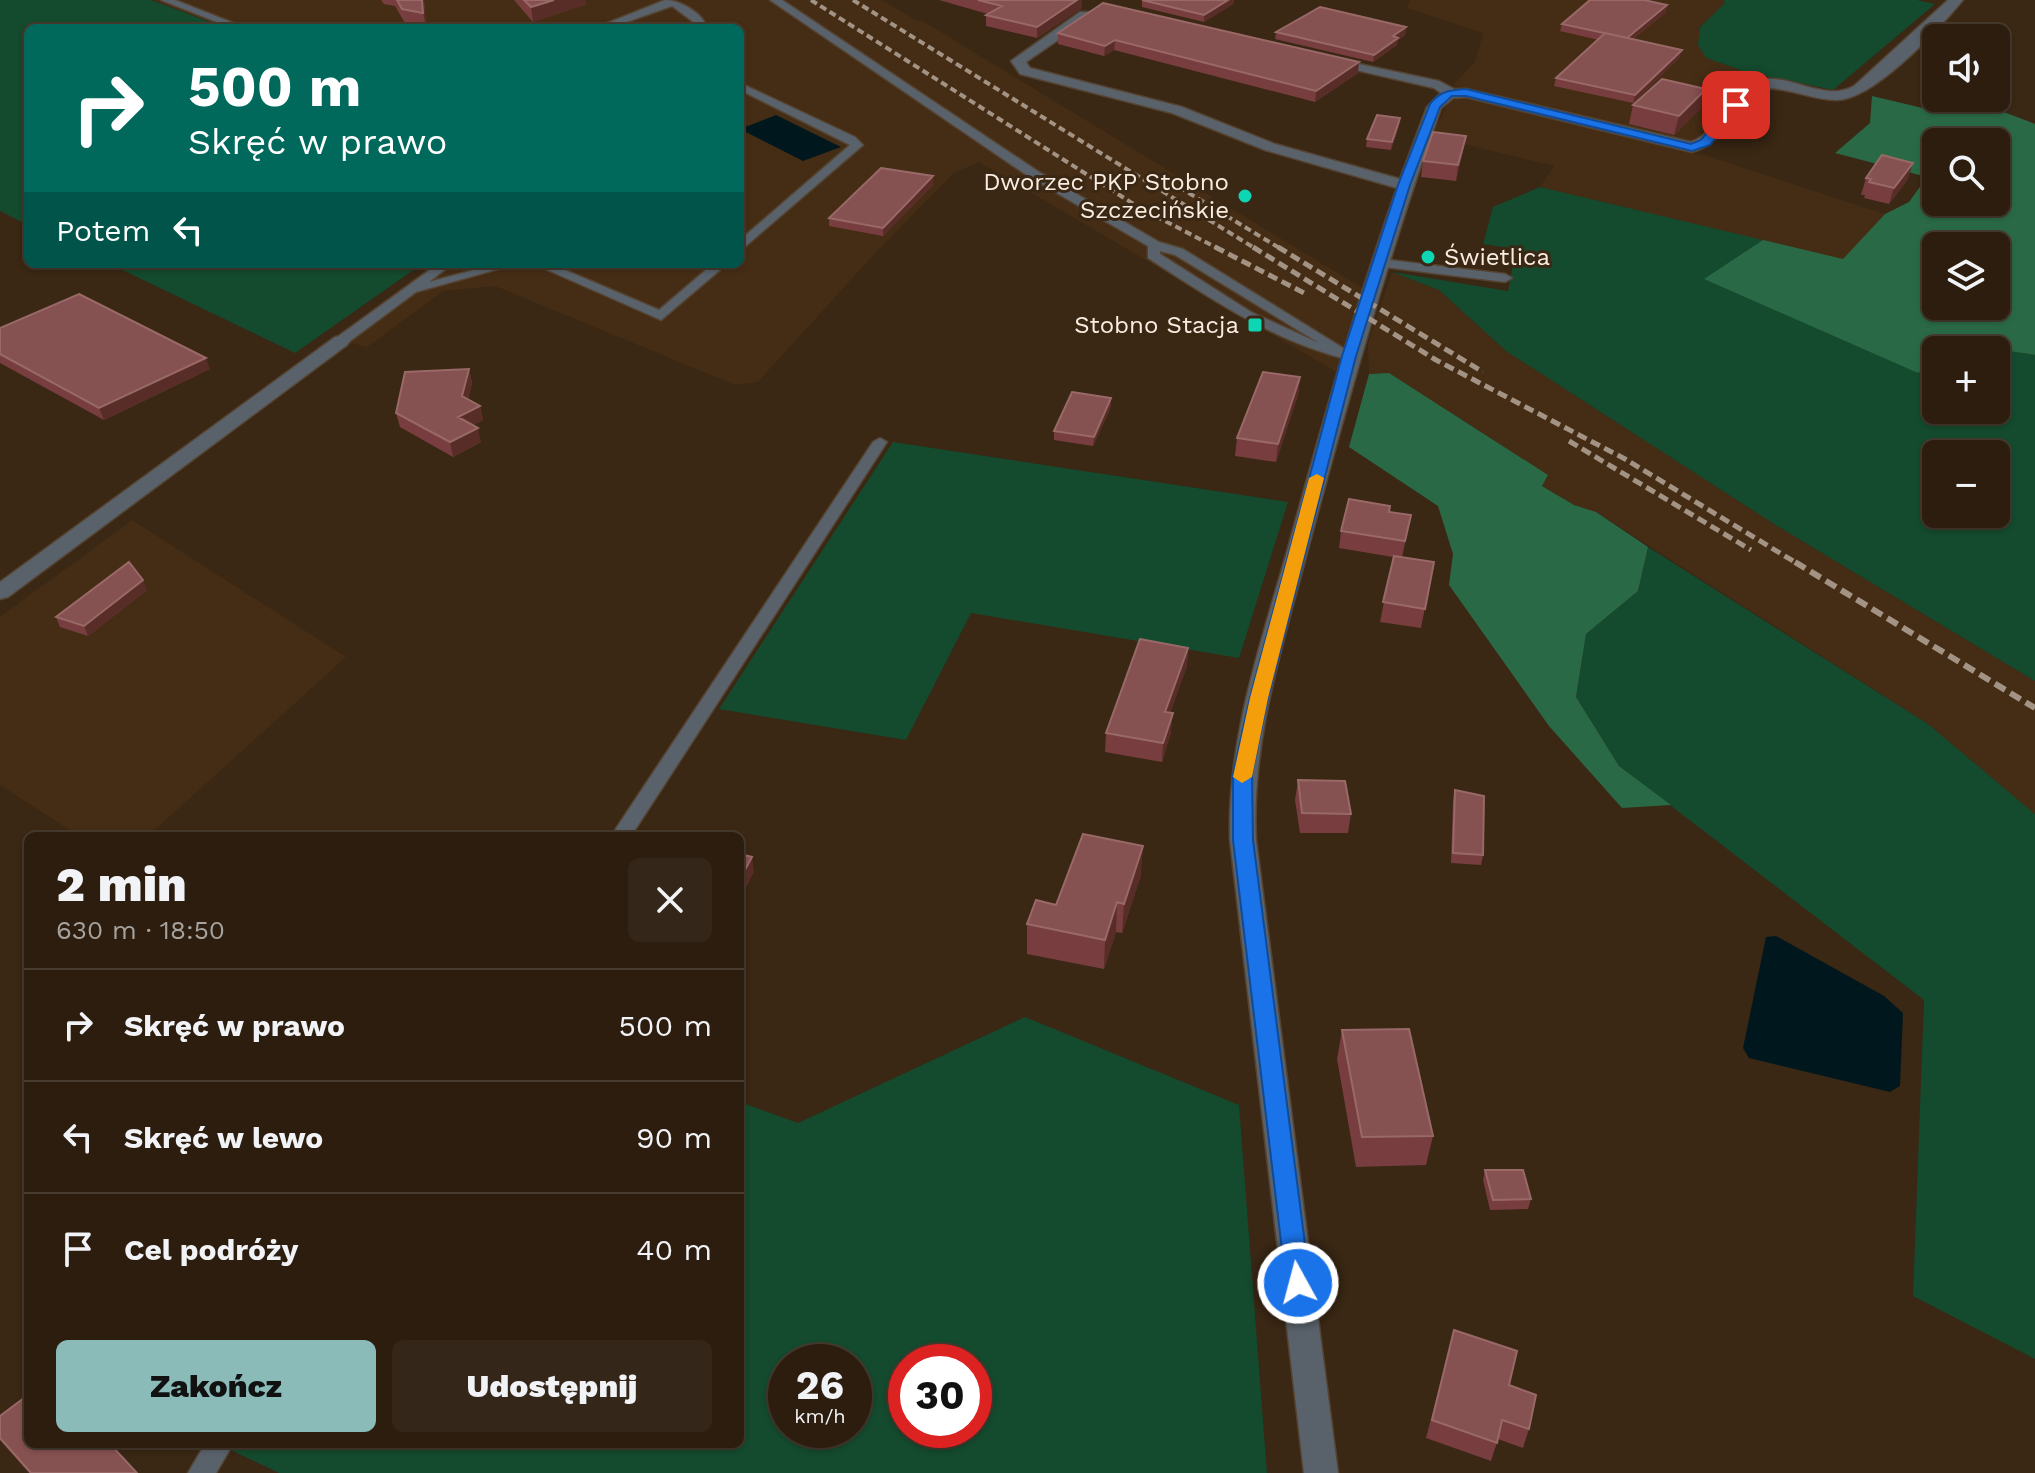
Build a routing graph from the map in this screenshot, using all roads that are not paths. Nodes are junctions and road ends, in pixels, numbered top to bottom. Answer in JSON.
{"nodes":[{"id":1,"x":166,"y":0,"type":"edge"},
{"id":2,"x":775,"y":0,"type":"edge"},
{"id":3,"x":1080,"y":0,"type":"edge"},
{"id":4,"x":1956,"y":0,"type":"edge"},
{"id":5,"x":672,"y":1,"type":"edge"},
{"id":6,"x":230,"y":24,"type":"edge"},
{"id":7,"x":611,"y":24,"type":"edge"},
{"id":8,"x":701,"y":24,"type":"edge"},
{"id":9,"x":1316,"y":56,"type":"edge"},
{"id":10,"x":744,"y":88,"type":"edge"},
{"id":11,"x":1450,"y":93,"type":"junction"},
{"id":12,"x":1404,"y":185,"type":"junction"},
{"id":13,"x":744,"y":244,"type":"edge"},
{"id":14,"x":1381,"y":263,"type":"junction"},
{"id":15,"x":440,"y":268,"type":"edge"},
{"id":16,"x":495,"y":268,"type":"edge"},
{"id":17,"x":549,"y":268,"type":"edge"},
{"id":18,"x":716,"y":268,"type":"edge"},
{"id":19,"x":1505,"y":278,"type":"dead end"},
{"id":20,"x":399,"y":298,"type":"junction"},
{"id":21,"x":341,"y":341,"type":"joint"},
{"id":22,"x":1349,"y":356,"type":"junction"},
{"id":23,"x":880,"y":442,"type":"dead end"},
{"id":24,"x":0,"y":592,"type":"edge"},
{"id":25,"x":624,"y":832,"type":"edge"},
{"id":26,"x":217,"y":1448,"type":"edge"},
{"id":27,"x":201,"y":1473,"type":"edge"},
{"id":28,"x":1321,"y":1473,"type":"edge"}],
"edges":[{"from":1,"to":6,"type":"lane"},
{"from":2,"to":22,"type":"lane"},
{"from":3,"to":12,"type":"street"},
{"from":4,"to":11,"type":"street"},
{"from":5,"to":7,"type":"lane"},
{"from":5,"to":8,"type":"lane"},
{"from":9,"to":11,"type":"street"},
{"from":10,"to":13,"type":"lane"},
{"from":11,"to":12,"type":"street"},
{"from":12,"to":14,"type":"street"},
{"from":14,"to":19,"type":"lane"},
{"from":14,"to":22,"type":"street"},
{"from":15,"to":20,"type":"lane"},
{"from":16,"to":20,"type":"lane"},
{"from":17,"to":18,"type":"lane"},
{"from":20,"to":21,"type":"lane"},
{"from":21,"to":24,"type":"street"},
{"from":22,"to":28,"type":"street"},
{"from":23,"to":25,"type":"lane"},
{"from":26,"to":27,"type":"lane"}]}
